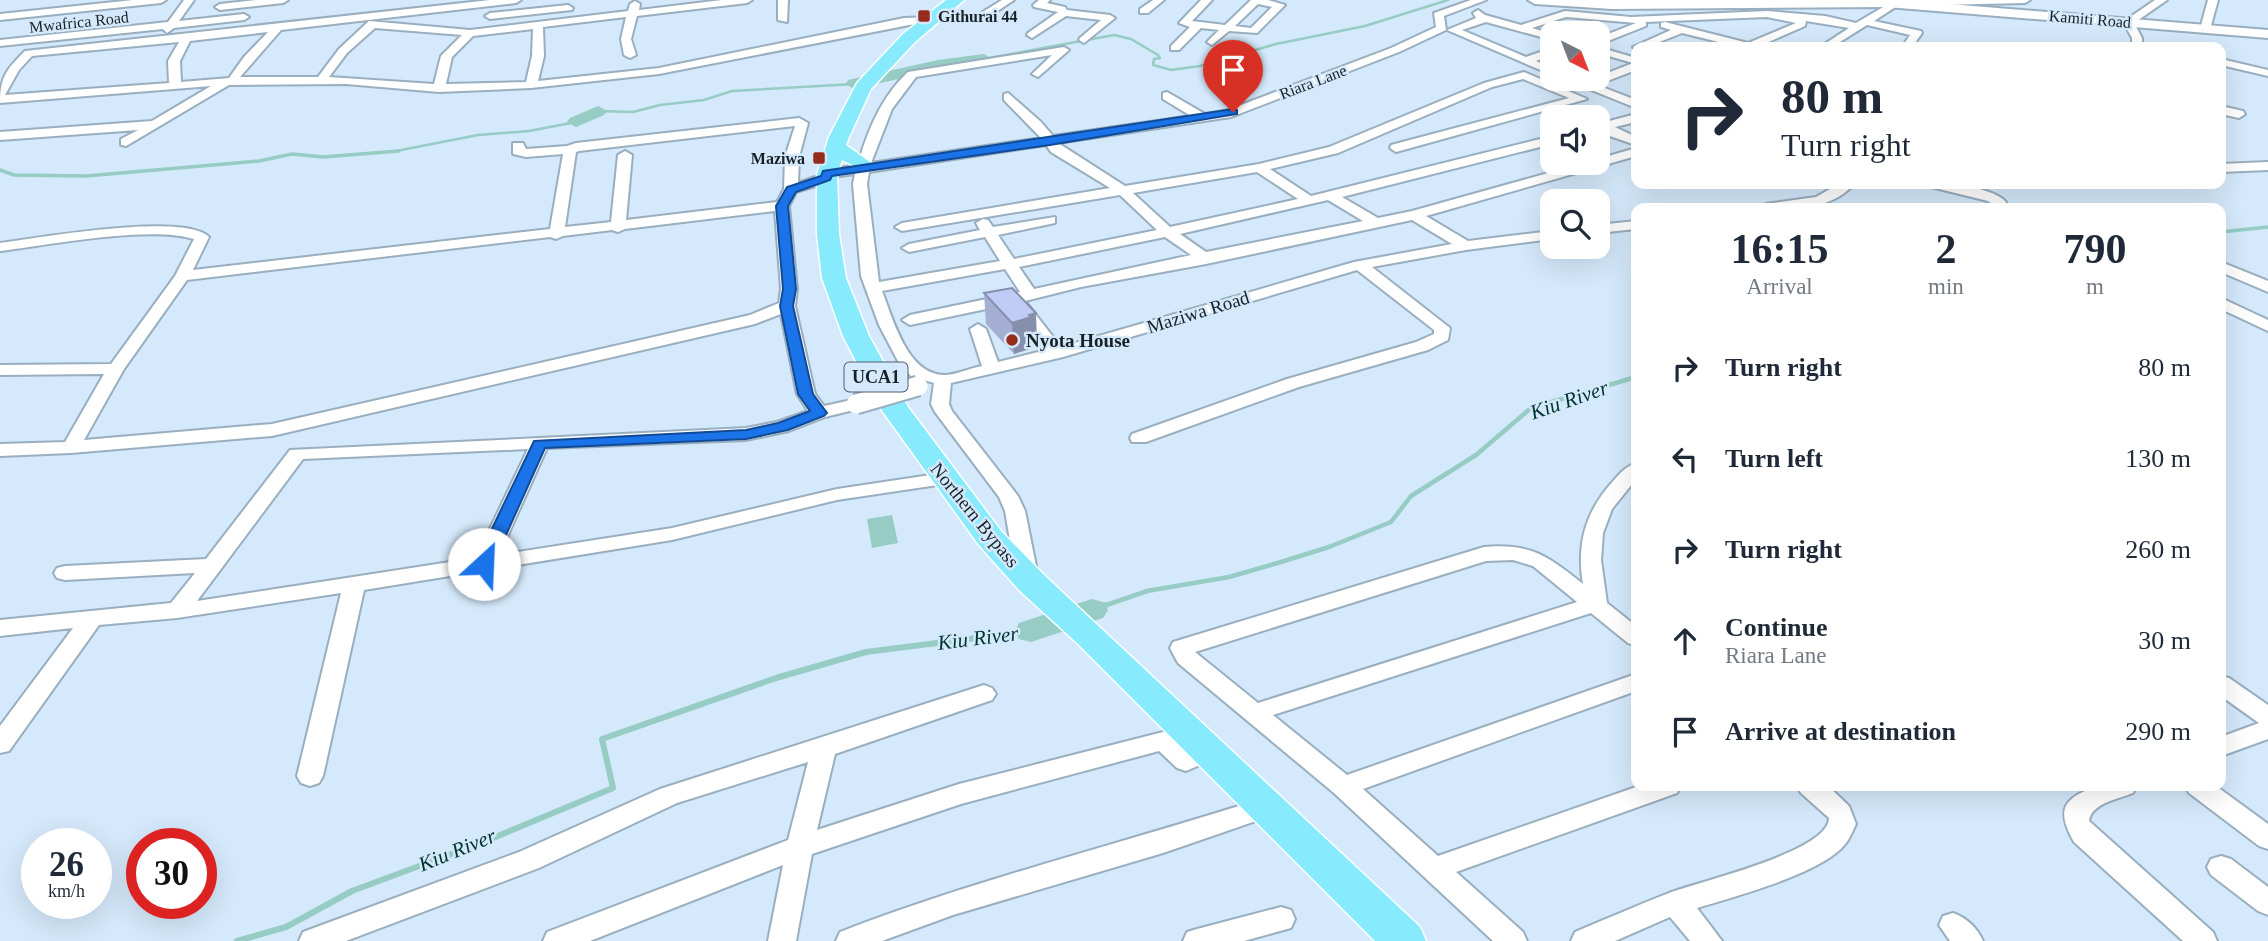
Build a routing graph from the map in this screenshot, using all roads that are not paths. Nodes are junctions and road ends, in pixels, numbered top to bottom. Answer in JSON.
{"nodes":[{"id":1,"x":161,"y":0,"type":"edge"},
{"id":2,"x":283,"y":0,"type":"edge"},
{"id":3,"x":516,"y":0,"type":"edge"},
{"id":4,"x":747,"y":0,"type":"edge"},
{"id":5,"x":783,"y":0,"type":"edge"},
{"id":6,"x":956,"y":0,"type":"edge"},
{"id":7,"x":1009,"y":0,"type":"edge"},
{"id":8,"x":1045,"y":0,"type":"edge"},
{"id":9,"x":1159,"y":0,"type":"edge"},
{"id":10,"x":1207,"y":0,"type":"edge"},
{"id":11,"x":1257,"y":0,"type":"edge"},
{"id":12,"x":1535,"y":0,"type":"edge"},
{"id":13,"x":1633,"y":0,"type":"edge"},
{"id":14,"x":2025,"y":0,"type":"edge"},
{"id":15,"x":2162,"y":0,"type":"edge"},
{"id":16,"x":2213,"y":0,"type":"edge"},
{"id":17,"x":1834,"y":1,"type":"edge"},
{"id":18,"x":1919,"y":1,"type":"edge"},
{"id":19,"x":1895,"y":3,"type":"junction"},
{"id":20,"x":609,"y":4,"type":"dead end"},
{"id":21,"x":192,"y":5,"type":"edge"},
{"id":22,"x":635,"y":5,"type":"edge"},
{"id":23,"x":1612,"y":5,"type":"junction"},
{"id":24,"x":583,"y":7,"type":"dead end"},
{"id":25,"x":208,"y":8,"type":"dead end"},
{"id":26,"x":1485,"y":8,"type":"edge"},
{"id":27,"x":183,"y":11,"type":"junction"},
{"id":28,"x":1144,"y":11,"type":"dead end"},
{"id":29,"x":170,"y":12,"type":"dead end"},
{"id":30,"x":1064,"y":13,"type":"junction"},
{"id":31,"x":1767,"y":14,"type":"junction"},
{"id":32,"x":0,"y":17,"type":"edge"},
{"id":33,"x":251,"y":17,"type":"dead end"},
{"id":34,"x":476,"y":18,"type":"dead end"},
{"id":35,"x":1800,"y":18,"type":"junction"},
{"id":36,"x":462,"y":19,"type":"dead end"},
{"id":37,"x":337,"y":20,"type":"junction"},
{"id":38,"x":783,"y":20,"type":"dead end"},
{"id":39,"x":930,"y":20,"type":"junction"},
{"id":40,"x":977,"y":20,"type":"dead end"},
{"id":41,"x":1647,"y":21,"type":"junction"},
{"id":42,"x":2128,"y":22,"type":"junction"},
{"id":43,"x":170,"y":25,"type":"junction"},
{"id":44,"x":372,"y":25,"type":"junction"},
{"id":45,"x":538,"y":25,"type":"junction"},
{"id":46,"x":1863,"y":25,"type":"junction"},
{"id":47,"x":1197,"y":26,"type":"junction"},
{"id":48,"x":278,"y":27,"type":"junction"},
{"id":49,"x":1517,"y":27,"type":"junction"},
{"id":50,"x":395,"y":28,"type":"junction"},
{"id":51,"x":1227,"y":29,"type":"junction"},
{"id":52,"x":2205,"y":29,"type":"junction"},
{"id":53,"x":1682,"y":30,"type":"junction"},
{"id":54,"x":470,"y":33,"type":"junction"},
{"id":55,"x":1540,"y":34,"type":"edge"},
{"id":56,"x":2268,"y":34,"type":"edge"},
{"id":57,"x":1032,"y":35,"type":"dead end"},
{"id":58,"x":187,"y":37,"type":"junction"},
{"id":59,"x":1610,"y":37,"type":"edge"},
{"id":60,"x":1540,"y":38,"type":"edge"},
{"id":61,"x":1715,"y":38,"type":"junction"},
{"id":62,"x":1475,"y":39,"type":"junction"},
{"id":63,"x":1084,"y":40,"type":"dead end"},
{"id":64,"x":159,"y":41,"type":"junction"},
{"id":65,"x":1212,"y":42,"type":"dead end"},
{"id":66,"x":1652,"y":42,"type":"edge"},
{"id":67,"x":1705,"y":42,"type":"edge"},
{"id":68,"x":1731,"y":42,"type":"edge"},
{"id":69,"x":1761,"y":42,"type":"edge"},
{"id":70,"x":1834,"y":42,"type":"edge"},
{"id":71,"x":1911,"y":42,"type":"edge"},
{"id":72,"x":2139,"y":42,"type":"edge"},
{"id":73,"x":0,"y":43,"type":"edge"},
{"id":74,"x":1513,"y":46,"type":"junction"},
{"id":75,"x":1175,"y":48,"type":"dead end"},
{"id":76,"x":1631,"y":49,"type":"edge"},
{"id":77,"x":1610,"y":53,"type":"edge"},
{"id":78,"x":631,"y":55,"type":"dead end"},
{"id":79,"x":1540,"y":56,"type":"edge"},
{"id":80,"x":1610,"y":56,"type":"edge"},
{"id":81,"x":1527,"y":61,"type":"junction"},
{"id":82,"x":1631,"y":62,"type":"edge"},
{"id":83,"x":2226,"y":63,"type":"edge"},
{"id":84,"x":1631,"y":66,"type":"edge"},
{"id":85,"x":1540,"y":67,"type":"edge"},
{"id":86,"x":2268,"y":73,"type":"edge"},
{"id":87,"x":1038,"y":74,"type":"dead end"},
{"id":88,"x":1610,"y":75,"type":"edge"},
{"id":89,"x":231,"y":80,"type":"junction"},
{"id":90,"x":321,"y":81,"type":"junction"},
{"id":91,"x":175,"y":84,"type":"junction"},
{"id":92,"x":531,"y":85,"type":"junction"},
{"id":93,"x":439,"y":88,"type":"junction"},
{"id":94,"x":1603,"y":91,"type":"edge"},
{"id":95,"x":1631,"y":91,"type":"edge"},
{"id":96,"x":0,"y":96,"type":"edge"},
{"id":97,"x":1167,"y":96,"type":"dead end"},
{"id":98,"x":1008,"y":97,"type":"dead end"},
{"id":99,"x":1618,"y":97,"type":"junction"},
{"id":100,"x":1631,"y":102,"type":"edge"},
{"id":101,"x":2226,"y":111,"type":"edge"},
{"id":102,"x":2239,"y":114,"type":"dead end"},
{"id":103,"x":1203,"y":118,"type":"junction"},
{"id":104,"x":1631,"y":119,"type":"edge"},
{"id":105,"x":1508,"y":121,"type":"junction"},
{"id":106,"x":1610,"y":124,"type":"edge"},
{"id":107,"x":152,"y":125,"type":"junction"},
{"id":108,"x":1610,"y":131,"type":"edge"},
{"id":109,"x":1371,"y":134,"type":"junction"},
{"id":110,"x":1540,"y":135,"type":"edge"},
{"id":111,"x":0,"y":136,"type":"edge"},
{"id":112,"x":1631,"y":139,"type":"edge"},
{"id":113,"x":126,"y":142,"type":"dead end"},
{"id":114,"x":1050,"y":142,"type":"junction"},
{"id":115,"x":1540,"y":143,"type":"edge"},
{"id":116,"x":518,"y":146,"type":"dead end"},
{"id":117,"x":836,"y":147,"type":"junction"},
{"id":118,"x":1396,"y":148,"type":"junction"},
{"id":119,"x":570,"y":150,"type":"junction"},
{"id":120,"x":1631,"y":153,"type":"edge"},
{"id":121,"x":625,"y":155,"type":"dead end"},
{"id":122,"x":864,"y":166,"type":"junction"},
{"id":123,"x":2268,"y":166,"type":"edge"},
{"id":124,"x":1258,"y":168,"type":"junction"},
{"id":125,"x":2226,"y":168,"type":"edge"},
{"id":126,"x":1432,"y":170,"type":"junction"},
{"id":127,"x":814,"y":183,"type":"junction"},
{"id":128,"x":1843,"y":189,"type":"edge"},
{"id":129,"x":1956,"y":189,"type":"edge"},
{"id":130,"x":1122,"y":190,"type":"junction"},
{"id":131,"x":1331,"y":196,"type":"junction"},
{"id":132,"x":1830,"y":198,"type":"junction"},
{"id":133,"x":1310,"y":201,"type":"junction"},
{"id":134,"x":1798,"y":203,"type":"edge"},
{"id":135,"x":1839,"y":203,"type":"edge"},
{"id":136,"x":1999,"y":203,"type":"edge"},
{"id":137,"x":782,"y":206,"type":"junction"},
{"id":138,"x":1414,"y":215,"type":"junction"},
{"id":139,"x":979,"y":216,"type":"junction"},
{"id":140,"x":1050,"y":220,"type":"dead end"},
{"id":141,"x":1377,"y":223,"type":"junction"},
{"id":142,"x":1631,"y":226,"type":"edge"},
{"id":143,"x":618,"y":228,"type":"junction"},
{"id":144,"x":902,"y":228,"type":"dead end"},
{"id":145,"x":1610,"y":228,"type":"edge"},
{"id":146,"x":1166,"y":231,"type":"junction"},
{"id":147,"x":989,"y":232,"type":"junction"},
{"id":148,"x":556,"y":235,"type":"junction"},
{"id":149,"x":1540,"y":237,"type":"edge"},
{"id":150,"x":1466,"y":246,"type":"junction"},
{"id":151,"x":0,"y":247,"type":"edge"},
{"id":152,"x":909,"y":248,"type":"dead end"},
{"id":153,"x":1206,"y":259,"type":"junction"},
{"id":154,"x":1009,"y":263,"type":"junction"},
{"id":155,"x":1359,"y":265,"type":"junction"},
{"id":156,"x":2226,"y":268,"type":"edge"},
{"id":157,"x":182,"y":276,"type":"junction"},
{"id":158,"x":2268,"y":287,"type":"edge"},
{"id":159,"x":872,"y":288,"type":"junction"},
{"id":160,"x":1023,"y":296,"type":"junction"},
{"id":161,"x":2226,"y":305,"type":"edge"},
{"id":162,"x":787,"y":306,"type":"junction"},
{"id":163,"x":910,"y":320,"type":"dead end"},
{"id":164,"x":2268,"y":326,"type":"edge"},
{"id":165,"x":978,"y":329,"type":"dead end"},
{"id":166,"x":1057,"y":354,"type":"junction"},
{"id":167,"x":991,"y":368,"type":"junction"},
{"id":168,"x":116,"y":369,"type":"junction"},
{"id":169,"x":0,"y":370,"type":"edge"},
{"id":170,"x":943,"y":380,"type":"junction"},
{"id":171,"x":819,"y":413,"type":"junction"},
{"id":172,"x":297,"y":424,"type":"junction"},
{"id":173,"x":1139,"y":438,"type":"dead end"},
{"id":174,"x":540,"y":444,"type":"junction"},
{"id":175,"x":71,"y":447,"type":"junction"},
{"id":176,"x":0,"y":450,"type":"edge"},
{"id":177,"x":297,"y":454,"type":"junction"},
{"id":178,"x":1631,"y":474,"type":"edge"},
{"id":179,"x":944,"y":479,"type":"junction"},
{"id":180,"x":484,"y":564,"type":"junction"},
{"id":181,"x":212,"y":565,"type":"junction"},
{"id":182,"x":65,"y":573,"type":"dead end"},
{"id":183,"x":1028,"y":579,"type":"junction"},
{"id":184,"x":354,"y":584,"type":"junction"},
{"id":185,"x":1596,"y":604,"type":"junction"},
{"id":186,"x":177,"y":611,"type":"junction"},
{"id":187,"x":92,"y":619,"type":"junction"},
{"id":188,"x":3,"y":630,"type":"edge"},
{"id":189,"x":1631,"y":634,"type":"edge"},
{"id":190,"x":1631,"y":684,"type":"edge"},
{"id":191,"x":2226,"y":688,"type":"edge"},
{"id":192,"x":984,"y":694,"type":"dead end"},
{"id":193,"x":1253,"y":713,"type":"junction"},
{"id":194,"x":2268,"y":717,"type":"edge"},
{"id":195,"x":2268,"y":729,"type":"edge"},
{"id":196,"x":0,"y":744,"type":"edge"},
{"id":197,"x":2226,"y":745,"type":"edge"},
{"id":198,"x":824,"y":748,"type":"junction"},
{"id":199,"x":1208,"y":751,"type":"junction"},
{"id":200,"x":310,"y":776,"type":"dead end"},
{"id":201,"x":1343,"y":786,"type":"junction"},
{"id":202,"x":1654,"y":791,"type":"edge"},
{"id":203,"x":1816,"y":791,"type":"edge"},
{"id":204,"x":2111,"y":791,"type":"edge"},
{"id":205,"x":2205,"y":791,"type":"edge"},
{"id":206,"x":1267,"y":807,"type":"junction"},
{"id":207,"x":2268,"y":838,"type":"edge"},
{"id":208,"x":800,"y":848,"type":"junction"},
{"id":209,"x":2221,"y":866,"type":"dead end"},
{"id":210,"x":1435,"y":868,"type":"junction"},
{"id":211,"x":1675,"y":903,"type":"junction"},
{"id":212,"x":2268,"y":903,"type":"edge"},
{"id":213,"x":1281,"y":919,"type":"dead end"},
{"id":214,"x":313,"y":941,"type":"edge"},
{"id":215,"x":557,"y":941,"type":"edge"},
{"id":216,"x":782,"y":941,"type":"edge"},
{"id":217,"x":850,"y":941,"type":"edge"},
{"id":218,"x":1197,"y":941,"type":"edge"},
{"id":219,"x":1404,"y":941,"type":"edge"},
{"id":220,"x":1513,"y":941,"type":"edge"},
{"id":221,"x":1585,"y":941,"type":"edge"},
{"id":222,"x":1708,"y":941,"type":"edge"},
{"id":223,"x":2203,"y":941,"type":"edge"}],
"edges":[{"from":1,"to":32,"type":"street"},
{"from":2,"to":25,"type":"street"},
{"from":3,"to":37,"type":"street"},
{"from":4,"to":22,"type":"street"},
{"from":5,"to":38,"type":"street"},
{"from":6,"to":39,"type":"main road","name":"Northern Bypass","number":"UCA1"},
{"from":7,"to":40,"type":"street"},
{"from":8,"to":30,"type":"street"},
{"from":9,"to":28,"type":"street"},
{"from":10,"to":47,"type":"street"},
{"from":11,"to":51,"type":"street"},
{"from":11,"to":51,"type":"street"},
{"from":12,"to":23,"type":"main road","name":"Kamiti Road"},
{"from":13,"to":23,"type":"street"},
{"from":14,"to":18,"type":"street"},
{"from":15,"to":42,"type":"street"},
{"from":16,"to":52,"type":"street"},
{"from":17,"to":19,"type":"main road","name":"Kamiti Road"},
{"from":17,"to":23,"type":"main road","name":"Kamiti Road"},
{"from":18,"to":19,"type":"street"},
{"from":19,"to":42,"type":"main road","name":"Kamiti Road"},
{"from":19,"to":46,"type":"street"},
{"from":20,"to":22,"type":"street"},
{"from":21,"to":27,"type":"street"},
{"from":22,"to":45,"type":"street"},
{"from":22,"to":78,"type":"street"},
{"from":24,"to":34,"type":"street"},
{"from":26,"to":49,"type":"street"},
{"from":26,"to":62,"type":"street"},
{"from":26,"to":103,"type":"street","name":"Riara Lane"},
{"from":27,"to":29,"type":"street"},
{"from":27,"to":43,"type":"street"},
{"from":30,"to":57,"type":"street"},
{"from":30,"to":63,"type":"street"},
{"from":31,"to":35,"type":"street"},
{"from":31,"to":41,"type":"street"},
{"from":31,"to":61,"type":"street"},
{"from":33,"to":43,"type":"street"},
{"from":35,"to":46,"type":"street"},
{"from":35,"to":69,"type":"street"},
{"from":36,"to":50,"type":"street"},
{"from":37,"to":44,"type":"street"},
{"from":37,"to":48,"type":"street"},
{"from":39,"to":92,"type":"street"},
{"from":39,"to":117,"type":"main road","name":"Northern Bypass","number":"UCA1"},
{"from":41,"to":49,"type":"street"},
{"from":41,"to":53,"type":"street"},
{"from":41,"to":59,"type":"street"},
{"from":42,"to":52,"type":"main road","name":"Kamiti Road"},
{"from":42,"to":72,"type":"street"},
{"from":43,"to":64,"type":"street"},
{"from":43,"to":73,"type":"street"},
{"from":44,"to":50,"type":"street"},
{"from":44,"to":90,"type":"street"},
{"from":45,"to":54,"type":"street"},
{"from":45,"to":92,"type":"street"},
{"from":46,"to":70,"type":"street"},
{"from":46,"to":71,"type":"street"},
{"from":47,"to":51,"type":"street"},
{"from":47,"to":75,"type":"street"},
{"from":48,"to":58,"type":"street"},
{"from":48,"to":89,"type":"street"},
{"from":49,"to":55,"type":"street"},
{"from":49,"to":62,"type":"street"},
{"from":50,"to":54,"type":"street"},
{"from":51,"to":65,"type":"street"},
{"from":52,"to":56,"type":"main road","name":"Kamiti Road"},
{"from":53,"to":61,"type":"street"},
{"from":53,"to":66,"type":"street"},
{"from":54,"to":93,"type":"street"},
{"from":58,"to":64,"type":"street"},
{"from":58,"to":91,"type":"street"},
{"from":60,"to":74,"type":"street"},
{"from":61,"to":67,"type":"street"},
{"from":61,"to":68,"type":"street"},
{"from":62,"to":74,"type":"street"},
{"from":64,"to":96,"type":"street"},
{"from":74,"to":81,"type":"street"},
{"from":76,"to":77,"type":"street"},
{"from":79,"to":81,"type":"street"},
{"from":80,"to":82,"type":"street"},
{"from":81,"to":85,"type":"street"},
{"from":83,"to":86,"type":"street"},
{"from":84,"to":88,"type":"street"},
{"from":87,"to":122,"type":"street"},
{"from":89,"to":90,"type":"street"},
{"from":89,"to":91,"type":"street"},
{"from":89,"to":107,"type":"street"},
{"from":90,"to":93,"type":"street"},
{"from":91,"to":96,"type":"street"},
{"from":92,"to":93,"type":"street"},
{"from":94,"to":99,"type":"street"},
{"from":95,"to":99,"type":"street"},
{"from":97,"to":103,"type":"street"},
{"from":98,"to":114,"type":"street"},
{"from":99,"to":100,"type":"street"},
{"from":101,"to":102,"type":"street"},
{"from":103,"to":114,"type":"street","name":"Riara Lane"},
{"from":104,"to":106,"type":"street"},
{"from":105,"to":109,"type":"street"},
{"from":105,"to":110,"type":"street"},
{"from":105,"to":118,"type":"street"},
{"from":107,"to":111,"type":"street"},
{"from":107,"to":113,"type":"street"},
{"from":108,"to":112,"type":"street"},
{"from":109,"to":118,"type":"street"},
{"from":109,"to":124,"type":"street"},
{"from":114,"to":122,"type":"street","name":"Riara Lane"},
{"from":114,"to":130,"type":"street"},
{"from":115,"to":126,"type":"street"},
{"from":116,"to":119,"type":"street"},
{"from":117,"to":122,"type":"main road"},
{"from":117,"to":127,"type":"main road","name":"Northern Bypass","number":"UCA1"},
{"from":118,"to":126,"type":"street"},
{"from":119,"to":127,"type":"street"},
{"from":119,"to":148,"type":"street"},
{"from":120,"to":138,"type":"street"},
{"from":121,"to":143,"type":"street"},
{"from":122,"to":127,"type":"street","name":"Riara Lane"},
{"from":122,"to":159,"type":"street"},
{"from":123,"to":125,"type":"street"},
{"from":124,"to":130,"type":"street"},
{"from":124,"to":133,"type":"street"},
{"from":126,"to":131,"type":"street"},
{"from":127,"to":137,"type":"street"},
{"from":127,"to":179,"type":"main road","name":"Northern Bypass","number":"UCA1"},
{"from":128,"to":132,"type":"street"},
{"from":129,"to":136,"type":"street"},
{"from":130,"to":139,"type":"street"},
{"from":130,"to":146,"type":"street"},
{"from":131,"to":133,"type":"street"},
{"from":131,"to":141,"type":"street"},
{"from":132,"to":134,"type":"street"},
{"from":132,"to":135,"type":"street"},
{"from":133,"to":146,"type":"street"},
{"from":137,"to":143,"type":"street"},
{"from":137,"to":162,"type":"street"},
{"from":138,"to":141,"type":"street"},
{"from":138,"to":150,"type":"street"},
{"from":139,"to":144,"type":"street"},
{"from":139,"to":147,"type":"street"},
{"from":140,"to":147,"type":"street"},
{"from":141,"to":153,"type":"street"},
{"from":142,"to":145,"type":"street"},
{"from":143,"to":148,"type":"street"},
{"from":146,"to":153,"type":"street"},
{"from":146,"to":154,"type":"street"},
{"from":147,"to":152,"type":"street"},
{"from":147,"to":154,"type":"street"},
{"from":148,"to":157,"type":"street"},
{"from":149,"to":150,"type":"street","name":"Maziwa Road"},
{"from":150,"to":155,"type":"street","name":"Maziwa Road"},
{"from":151,"to":157,"type":"street"},
{"from":153,"to":160,"type":"street"},
{"from":154,"to":159,"type":"street"},
{"from":154,"to":160,"type":"street"},
{"from":155,"to":166,"type":"street","name":"Maziwa Road"},
{"from":155,"to":173,"type":"street"},
{"from":156,"to":158,"type":"street"},
{"from":157,"to":168,"type":"street"},
{"from":159,"to":170,"type":"street"},
{"from":160,"to":163,"type":"street"},
{"from":160,"to":166,"type":"street"},
{"from":161,"to":164,"type":"street"},
{"from":162,"to":171,"type":"street"},
{"from":162,"to":172,"type":"street"},
{"from":165,"to":167,"type":"street"},
{"from":166,"to":167,"type":"street","name":"Maziwa Road"},
{"from":167,"to":170,"type":"street","name":"Maziwa Road"},
{"from":168,"to":169,"type":"street"},
{"from":168,"to":175,"type":"street"},
{"from":170,"to":171,"type":"street","name":"Maziwa Road","bridge":true},
{"from":170,"to":183,"type":"street"},
{"from":171,"to":174,"type":"street","name":"Maziwa Road"},
{"from":172,"to":175,"type":"street"},
{"from":172,"to":177,"type":"street"},
{"from":174,"to":177,"type":"street","name":"Maziwa Road"},
{"from":174,"to":180,"type":"street"},
{"from":175,"to":176,"type":"street"},
{"from":177,"to":181,"type":"street"},
{"from":178,"to":185,"type":"street"},
{"from":179,"to":180,"type":"street"},
{"from":179,"to":183,"type":"main road","name":"Northern Bypass","number":"UCA1"},
{"from":180,"to":184,"type":"street"},
{"from":181,"to":182,"type":"street"},
{"from":181,"to":186,"type":"street"},
{"from":183,"to":199,"type":"main road","name":"Northern Bypass","number":"UCA1"},
{"from":184,"to":186,"type":"street"},
{"from":184,"to":200,"type":"street"},
{"from":185,"to":189,"type":"street"},
{"from":185,"to":193,"type":"street"},
{"from":185,"to":193,"type":"street"},
{"from":186,"to":187,"type":"street"},
{"from":187,"to":188,"type":"street"},
{"from":187,"to":196,"type":"street"},
{"from":190,"to":201,"type":"street"},
{"from":191,"to":194,"type":"street"},
{"from":192,"to":198,"type":"street"},
{"from":193,"to":201,"type":"street"},
{"from":195,"to":197,"type":"street"},
{"from":198,"to":208,"type":"street"},
{"from":198,"to":214,"type":"street"},
{"from":199,"to":206,"type":"main road","name":"Northern Bypass","number":"UCA1"},
{"from":199,"to":208,"type":"street"},
{"from":201,"to":210,"type":"street"},
{"from":202,"to":210,"type":"street"},
{"from":203,"to":211,"type":"street"},
{"from":204,"to":223,"type":"street"},
{"from":205,"to":207,"type":"street"},
{"from":206,"to":217,"type":"street"},
{"from":206,"to":219,"type":"main road","name":"Northern Bypass","number":"UCA1"},
{"from":208,"to":215,"type":"street"},
{"from":208,"to":216,"type":"street"},
{"from":209,"to":212,"type":"street"},
{"from":210,"to":220,"type":"street"},
{"from":211,"to":221,"type":"street"},
{"from":211,"to":222,"type":"street"},
{"from":213,"to":218,"type":"street"}]}
